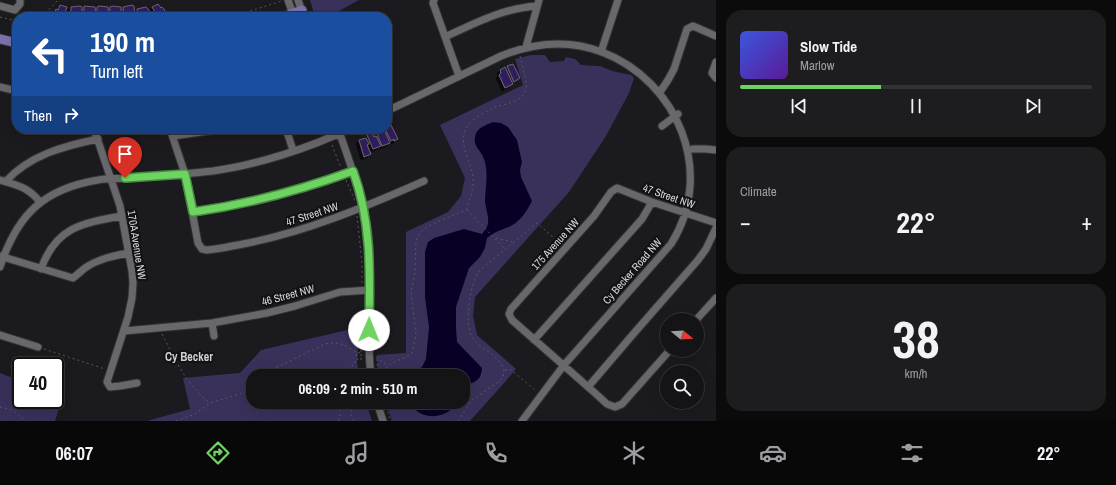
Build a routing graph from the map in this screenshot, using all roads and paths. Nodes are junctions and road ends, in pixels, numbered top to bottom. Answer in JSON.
{"nodes":[{"id":1,"x":20,"y":0,"type":"edge"},
{"id":2,"x":58,"y":0,"type":"edge"},
{"id":3,"x":285,"y":0,"type":"edge"},
{"id":4,"x":298,"y":0,"type":"edge"},
{"id":5,"x":618,"y":0,"type":"edge"},
{"id":6,"x":433,"y":1,"type":"edge"},
{"id":7,"x":538,"y":3,"type":"edge"},
{"id":8,"x":0,"y":6,"type":"edge"},
{"id":9,"x":47,"y":12,"type":"edge"},
{"id":10,"x":247,"y":12,"type":"edge"},
{"id":11,"x":291,"y":12,"type":"edge"},
{"id":12,"x":302,"y":12,"type":"edge"},
{"id":13,"x":0,"y":17,"type":"edge"},
{"id":14,"x":12,"y":20,"type":"edge"},
{"id":15,"x":716,"y":36,"type":"edge"},
{"id":16,"x":445,"y":38,"type":"junction"},
{"id":17,"x":0,"y":39,"type":"edge"},
{"id":18,"x":12,"y":42,"type":"edge"},
{"id":19,"x":522,"y":48,"type":"junction"},
{"id":20,"x":601,"y":52,"type":"junction"},
{"id":21,"x":716,"y":62,"type":"edge"},
{"id":22,"x":459,"y":76,"type":"junction"},
{"id":23,"x":716,"y":78,"type":"edge"},
{"id":24,"x":0,"y":87,"type":"edge"},
{"id":25,"x":12,"y":90,"type":"edge"},
{"id":26,"x":660,"y":92,"type":"junction"},
{"id":27,"x":392,"y":108,"type":"edge"},
{"id":28,"x":678,"y":114,"type":"junction"},
{"id":29,"x":662,"y":126,"type":"dead end"},
{"id":30,"x":96,"y":134,"type":"edge"},
{"id":31,"x":187,"y":134,"type":"edge"},
{"id":32,"x":288,"y":134,"type":"edge"},
{"id":33,"x":333,"y":134,"type":"edge"},
{"id":34,"x":339,"y":134,"type":"edge"},
{"id":35,"x":173,"y":136,"type":"joint"},
{"id":36,"x":330,"y":137,"type":"junction"},
{"id":37,"x":98,"y":139,"type":"junction"},
{"id":38,"x":693,"y":149,"type":"junction"},
{"id":39,"x":293,"y":150,"type":"junction"},
{"id":40,"x":716,"y":150,"type":"edge"},
{"id":41,"x":353,"y":171,"type":"junction"},
{"id":42,"x":185,"y":174,"type":"junction"},
{"id":43,"x":344,"y":174,"type":"junction"},
{"id":44,"x":111,"y":179,"type":"junction"},
{"id":45,"x":3,"y":180,"type":"edge"},
{"id":46,"x":424,"y":180,"type":"dead end"},
{"id":47,"x":616,"y":188,"type":"joint"},
{"id":48,"x":40,"y":202,"type":"junction"},
{"id":49,"x":652,"y":202,"type":"junction"},
{"id":50,"x":363,"y":207,"type":"junction"},
{"id":51,"x":356,"y":210,"type":"junction"},
{"id":52,"x":466,"y":210,"type":"junction"},
{"id":53,"x":193,"y":212,"type":"junction"},
{"id":54,"x":689,"y":214,"type":"junction"},
{"id":55,"x":122,"y":216,"type":"junction"},
{"id":56,"x":716,"y":223,"type":"edge"},
{"id":57,"x":716,"y":228,"type":"edge"},
{"id":58,"x":495,"y":238,"type":"junction"},
{"id":59,"x":513,"y":242,"type":"junction"},
{"id":60,"x":566,"y":248,"type":"junction"},
{"id":61,"x":506,"y":249,"type":"junction"},
{"id":62,"x":128,"y":253,"type":"junction"},
{"id":63,"x":2,"y":256,"type":"edge"},
{"id":64,"x":0,"y":267,"type":"edge"},
{"id":65,"x":42,"y":269,"type":"junction"},
{"id":66,"x":366,"y":290,"type":"junction"},
{"id":67,"x":716,"y":298,"type":"edge"},
{"id":68,"x":702,"y":313,"type":"edge"},
{"id":69,"x":212,"y":323,"type":"junction"},
{"id":70,"x":362,"y":329,"type":"dead end"},
{"id":71,"x":124,"y":331,"type":"junction"},
{"id":72,"x":162,"y":333,"type":"dead end"},
{"id":73,"x":0,"y":335,"type":"edge"},
{"id":74,"x":214,"y":336,"type":"dead end"},
{"id":75,"x":534,"y":340,"type":"junction"},
{"id":76,"x":38,"y":347,"type":"joint"},
{"id":77,"x":361,"y":352,"type":"junction"},
{"id":78,"x":357,"y":353,"type":"junction"},
{"id":79,"x":361,"y":356,"type":"junction"},
{"id":80,"x":369,"y":356,"type":"junction"},
{"id":81,"x":664,"y":357,"type":"edge"},
{"id":82,"x":377,"y":358,"type":"junction"},
{"id":83,"x":357,"y":359,"type":"junction"},
{"id":84,"x":388,"y":366,"type":"junction"},
{"id":85,"x":564,"y":366,"type":"junction"},
{"id":86,"x":272,"y":369,"type":"edge"},
{"id":87,"x":350,"y":369,"type":"edge"},
{"id":88,"x":374,"y":369,"type":"edge"},
{"id":89,"x":376,"y":369,"type":"edge"},
{"id":90,"x":384,"y":369,"type":"edge"},
{"id":91,"x":504,"y":370,"type":"junction"},
{"id":92,"x":111,"y":371,"type":"junction"},
{"id":93,"x":137,"y":383,"type":"dead end"},
{"id":94,"x":588,"y":387,"type":"junction"},
{"id":95,"x":246,"y":390,"type":"edge"},
{"id":96,"x":541,"y":396,"type":"junction"},
{"id":97,"x":210,"y":403,"type":"junction"},
{"id":98,"x":0,"y":407,"type":"edge"},
{"id":99,"x":341,"y":409,"type":"edge"},
{"id":100,"x":351,"y":409,"type":"edge"},
{"id":101,"x":379,"y":409,"type":"edge"},
{"id":102,"x":387,"y":409,"type":"edge"},
{"id":103,"x":25,"y":421,"type":"edge"},
{"id":104,"x":176,"y":421,"type":"edge"},
{"id":105,"x":339,"y":421,"type":"edge"},
{"id":106,"x":354,"y":421,"type":"edge"},
{"id":107,"x":383,"y":421,"type":"edge"},
{"id":108,"x":392,"y":421,"type":"edge"},
{"id":109,"x":458,"y":421,"type":"edge"},
{"id":110,"x":522,"y":421,"type":"edge"}],
"edges":[{"from":1,"to":8,"type":"street"},
{"from":2,"to":9,"type":"path"},
{"from":3,"to":10,"type":"path"},
{"from":3,"to":11,"type":"street"},
{"from":4,"to":12,"type":"street"},
{"from":5,"to":20,"type":"street"},
{"from":6,"to":16,"type":"street"},
{"from":7,"to":16,"type":"street"},
{"from":7,"to":19,"type":"street"},
{"from":13,"to":14,"type":"path"},
{"from":15,"to":26,"type":"street"},
{"from":16,"to":22,"type":"street"},
{"from":17,"to":18,"type":"main road"},
{"from":19,"to":20,"type":"street","name":"Cy Becker Road NW"},
{"from":19,"to":22,"type":"street","name":"Cy Becker Road NW"},
{"from":19,"to":52,"type":"path"},
{"from":20,"to":26,"type":"street","name":"Cy Becker Road NW"},
{"from":21,"to":23,"type":"street"},
{"from":22,"to":27,"type":"street","name":"Cy Becker Road NW"},
{"from":24,"to":25,"type":"street"},
{"from":26,"to":28,"type":"street","name":"Cy Becker Road NW"},
{"from":28,"to":29,"type":"street"},
{"from":28,"to":38,"type":"street","name":"Cy Becker Road NW"},
{"from":30,"to":37,"type":"street","name":"170A Avenue NW"},
{"from":31,"to":35,"type":"street"},
{"from":32,"to":39,"type":"street"},
{"from":33,"to":36,"type":"street"},
{"from":34,"to":41,"type":"street"},
{"from":35,"to":42,"type":"street"},
{"from":36,"to":39,"type":"street"},
{"from":36,"to":43,"type":"path"},
{"from":37,"to":44,"type":"street","name":"170A Avenue NW"},
{"from":37,"to":45,"type":"street"},
{"from":38,"to":40,"type":"street"},
{"from":38,"to":54,"type":"street","name":"Cy Becker Road NW"},
{"from":39,"to":42,"type":"street"},
{"from":41,"to":43,"type":"street"},
{"from":41,"to":50,"type":"street"},
{"from":42,"to":44,"type":"street"},
{"from":42,"to":53,"type":"street"},
{"from":43,"to":51,"type":"path"},
{"from":43,"to":53,"type":"street"},
{"from":44,"to":48,"type":"street"},
{"from":44,"to":55,"type":"street","name":"170A Avenue NW"},
{"from":45,"to":48,"type":"street"},
{"from":46,"to":50,"type":"street","name":"47 Street NW"},
{"from":47,"to":49,"type":"street","name":"47 Street NW"},
{"from":47,"to":60,"type":"street","name":"175 Avenue NW"},
{"from":48,"to":63,"type":"street"},
{"from":49,"to":54,"type":"street","name":"47 Street NW"},
{"from":49,"to":75,"type":"street"},
{"from":50,"to":51,"type":"street","name":"47 Street NW"},
{"from":50,"to":66,"type":"street"},
{"from":51,"to":53,"type":"street","name":"47 Street NW"},
{"from":51,"to":66,"type":"path"},
{"from":52,"to":58,"type":"path"},
{"from":52,"to":84,"type":"path"},
{"from":54,"to":56,"type":"street","name":"47 Street NW"},
{"from":54,"to":85,"type":"street","name":"Cy Becker Road NW"},
{"from":55,"to":62,"type":"street","name":"170A Avenue NW"},
{"from":55,"to":65,"type":"street"},
{"from":57,"to":94,"type":"street"},
{"from":58,"to":59,"type":"path"},
{"from":58,"to":61,"type":"path"},
{"from":59,"to":60,"type":"path"},
{"from":59,"to":61,"type":"path"},
{"from":60,"to":75,"type":"street","name":"175 Avenue NW"},
{"from":61,"to":91,"type":"path"},
{"from":62,"to":65,"type":"street"},
{"from":62,"to":71,"type":"street","name":"170A Avenue NW"},
{"from":63,"to":64,"type":"street"},
{"from":63,"to":65,"type":"street"},
{"from":66,"to":69,"type":"street","name":"46 Street NW"},
{"from":66,"to":80,"type":"street"},
{"from":67,"to":68,"type":"street"},
{"from":69,"to":71,"type":"street","name":"46 Street NW"},
{"from":69,"to":74,"type":"street"},
{"from":70,"to":77,"type":"path"},
{"from":71,"to":92,"type":"street","name":"170A Avenue NW"},
{"from":72,"to":97,"type":"path"},
{"from":73,"to":76,"type":"street"},
{"from":75,"to":85,"type":"street"},
{"from":76,"to":92,"type":"path"},
{"from":77,"to":78,"type":"path"},
{"from":77,"to":79,"type":"path"},
{"from":78,"to":83,"type":"path"},
{"from":78,"to":86,"type":"path"},
{"from":79,"to":80,"type":"path"},
{"from":79,"to":83,"type":"path"},
{"from":80,"to":82,"type":"path"},
{"from":80,"to":88,"type":"street"},
{"from":81,"to":94,"type":"street"},
{"from":82,"to":84,"type":"path"},
{"from":82,"to":89,"type":"path"},
{"from":83,"to":87,"type":"path"},
{"from":84,"to":90,"type":"path"},
{"from":85,"to":94,"type":"street"},
{"from":85,"to":96,"type":"street","name":"Cy Becker Road NW"},
{"from":91,"to":96,"type":"path"},
{"from":91,"to":109,"type":"path"},
{"from":92,"to":93,"type":"street","name":"170A Avenue NW"},
{"from":95,"to":97,"type":"path"},
{"from":96,"to":110,"type":"street","name":"Cy Becker Road NW"},
{"from":97,"to":104,"type":"path"},
{"from":98,"to":103,"type":"path"},
{"from":99,"to":105,"type":"path"},
{"from":100,"to":106,"type":"path"},
{"from":101,"to":107,"type":"street"},
{"from":102,"to":108,"type":"path"}]}
